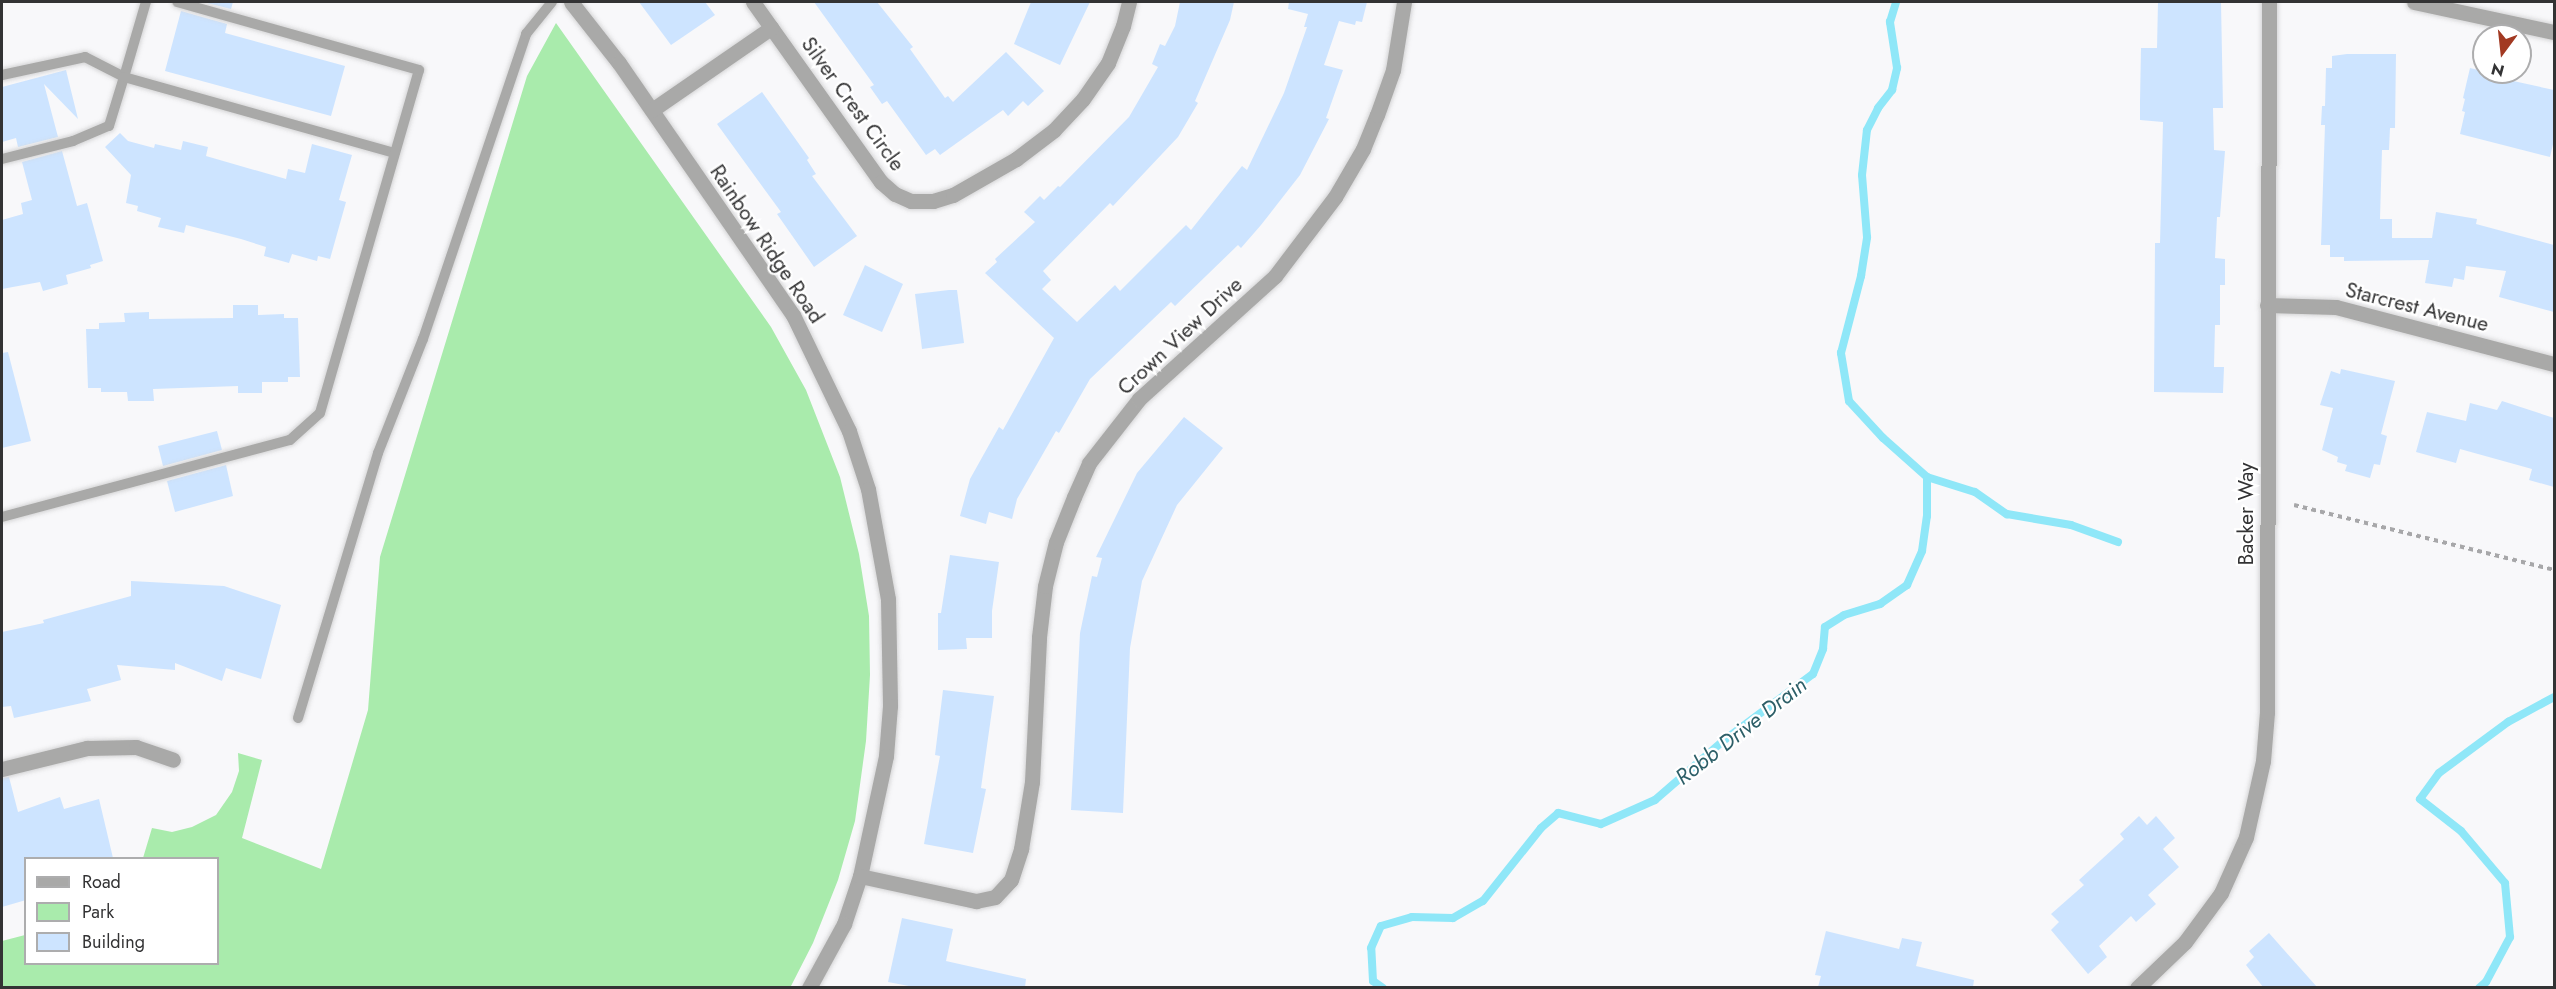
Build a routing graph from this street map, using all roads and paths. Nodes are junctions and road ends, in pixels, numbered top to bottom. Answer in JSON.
{"nodes":[{"id":1,"x":146,"y":2,"type":"edge"},
{"id":2,"x":177,"y":2,"type":"edge"},
{"id":3,"x":552,"y":2,"type":"edge"},
{"id":4,"x":571,"y":2,"type":"edge"},
{"id":5,"x":753,"y":2,"type":"edge"},
{"id":6,"x":1129,"y":2,"type":"edge"},
{"id":7,"x":1404,"y":2,"type":"edge"},
{"id":8,"x":2269,"y":2,"type":"edge"},
{"id":9,"x":2414,"y":2,"type":"edge"},
{"id":10,"x":771,"y":28,"type":"junction"},
{"id":11,"x":2554,"y":32,"type":"edge"},
{"id":12,"x":2,"y":75,"type":"edge"},
{"id":13,"x":124,"y":77,"type":"junction"},
{"id":14,"x":652,"y":110,"type":"junction"},
{"id":15,"x":395,"y":153,"type":"junction"},
{"id":16,"x":2,"y":159,"type":"edge"},
{"id":17,"x":2267,"y":305,"type":"junction"},
{"id":18,"x":2554,"y":364,"type":"edge"},
{"id":19,"x":2294,"y":505,"type":"dead end"},
{"id":20,"x":2,"y":517,"type":"edge"},
{"id":21,"x":2554,"y":570,"type":"edge"},
{"id":22,"x":298,"y":717,"type":"dead end"},
{"id":23,"x":173,"y":760,"type":"dead end"},
{"id":24,"x":2,"y":769,"type":"edge"},
{"id":25,"x":860,"y":876,"type":"junction"},
{"id":26,"x":809,"y":987,"type":"edge"},
{"id":27,"x":2137,"y":987,"type":"edge"}],
"edges":[{"from":1,"to":13,"type":"lane"},
{"from":2,"to":15,"type":"lane"},
{"from":3,"to":22,"type":"lane"},
{"from":4,"to":14,"type":"street","name":"Rainbow Ridge Road"},
{"from":5,"to":10,"type":"street","name":"Silver Crest Circle"},
{"from":6,"to":10,"type":"street","name":"Silver Crest Circle"},
{"from":7,"to":25,"type":"street","name":"Crown View Drive"},
{"from":8,"to":17,"type":"street","name":"Backer Way"},
{"from":9,"to":11,"type":"street"},
{"from":10,"to":14,"type":"street"},
{"from":12,"to":13,"type":"lane"},
{"from":13,"to":15,"type":"lane"},
{"from":13,"to":16,"type":"lane"},
{"from":14,"to":25,"type":"street","name":"Rainbow Ridge Road"},
{"from":15,"to":20,"type":"lane"},
{"from":17,"to":18,"type":"street","name":"Starcrest Avenue"},
{"from":17,"to":27,"type":"street","name":"Backer Way"},
{"from":19,"to":21,"type":"path"},
{"from":23,"to":24,"type":"street"},
{"from":25,"to":26,"type":"street","name":"Rainbow Ridge Road"}]}
